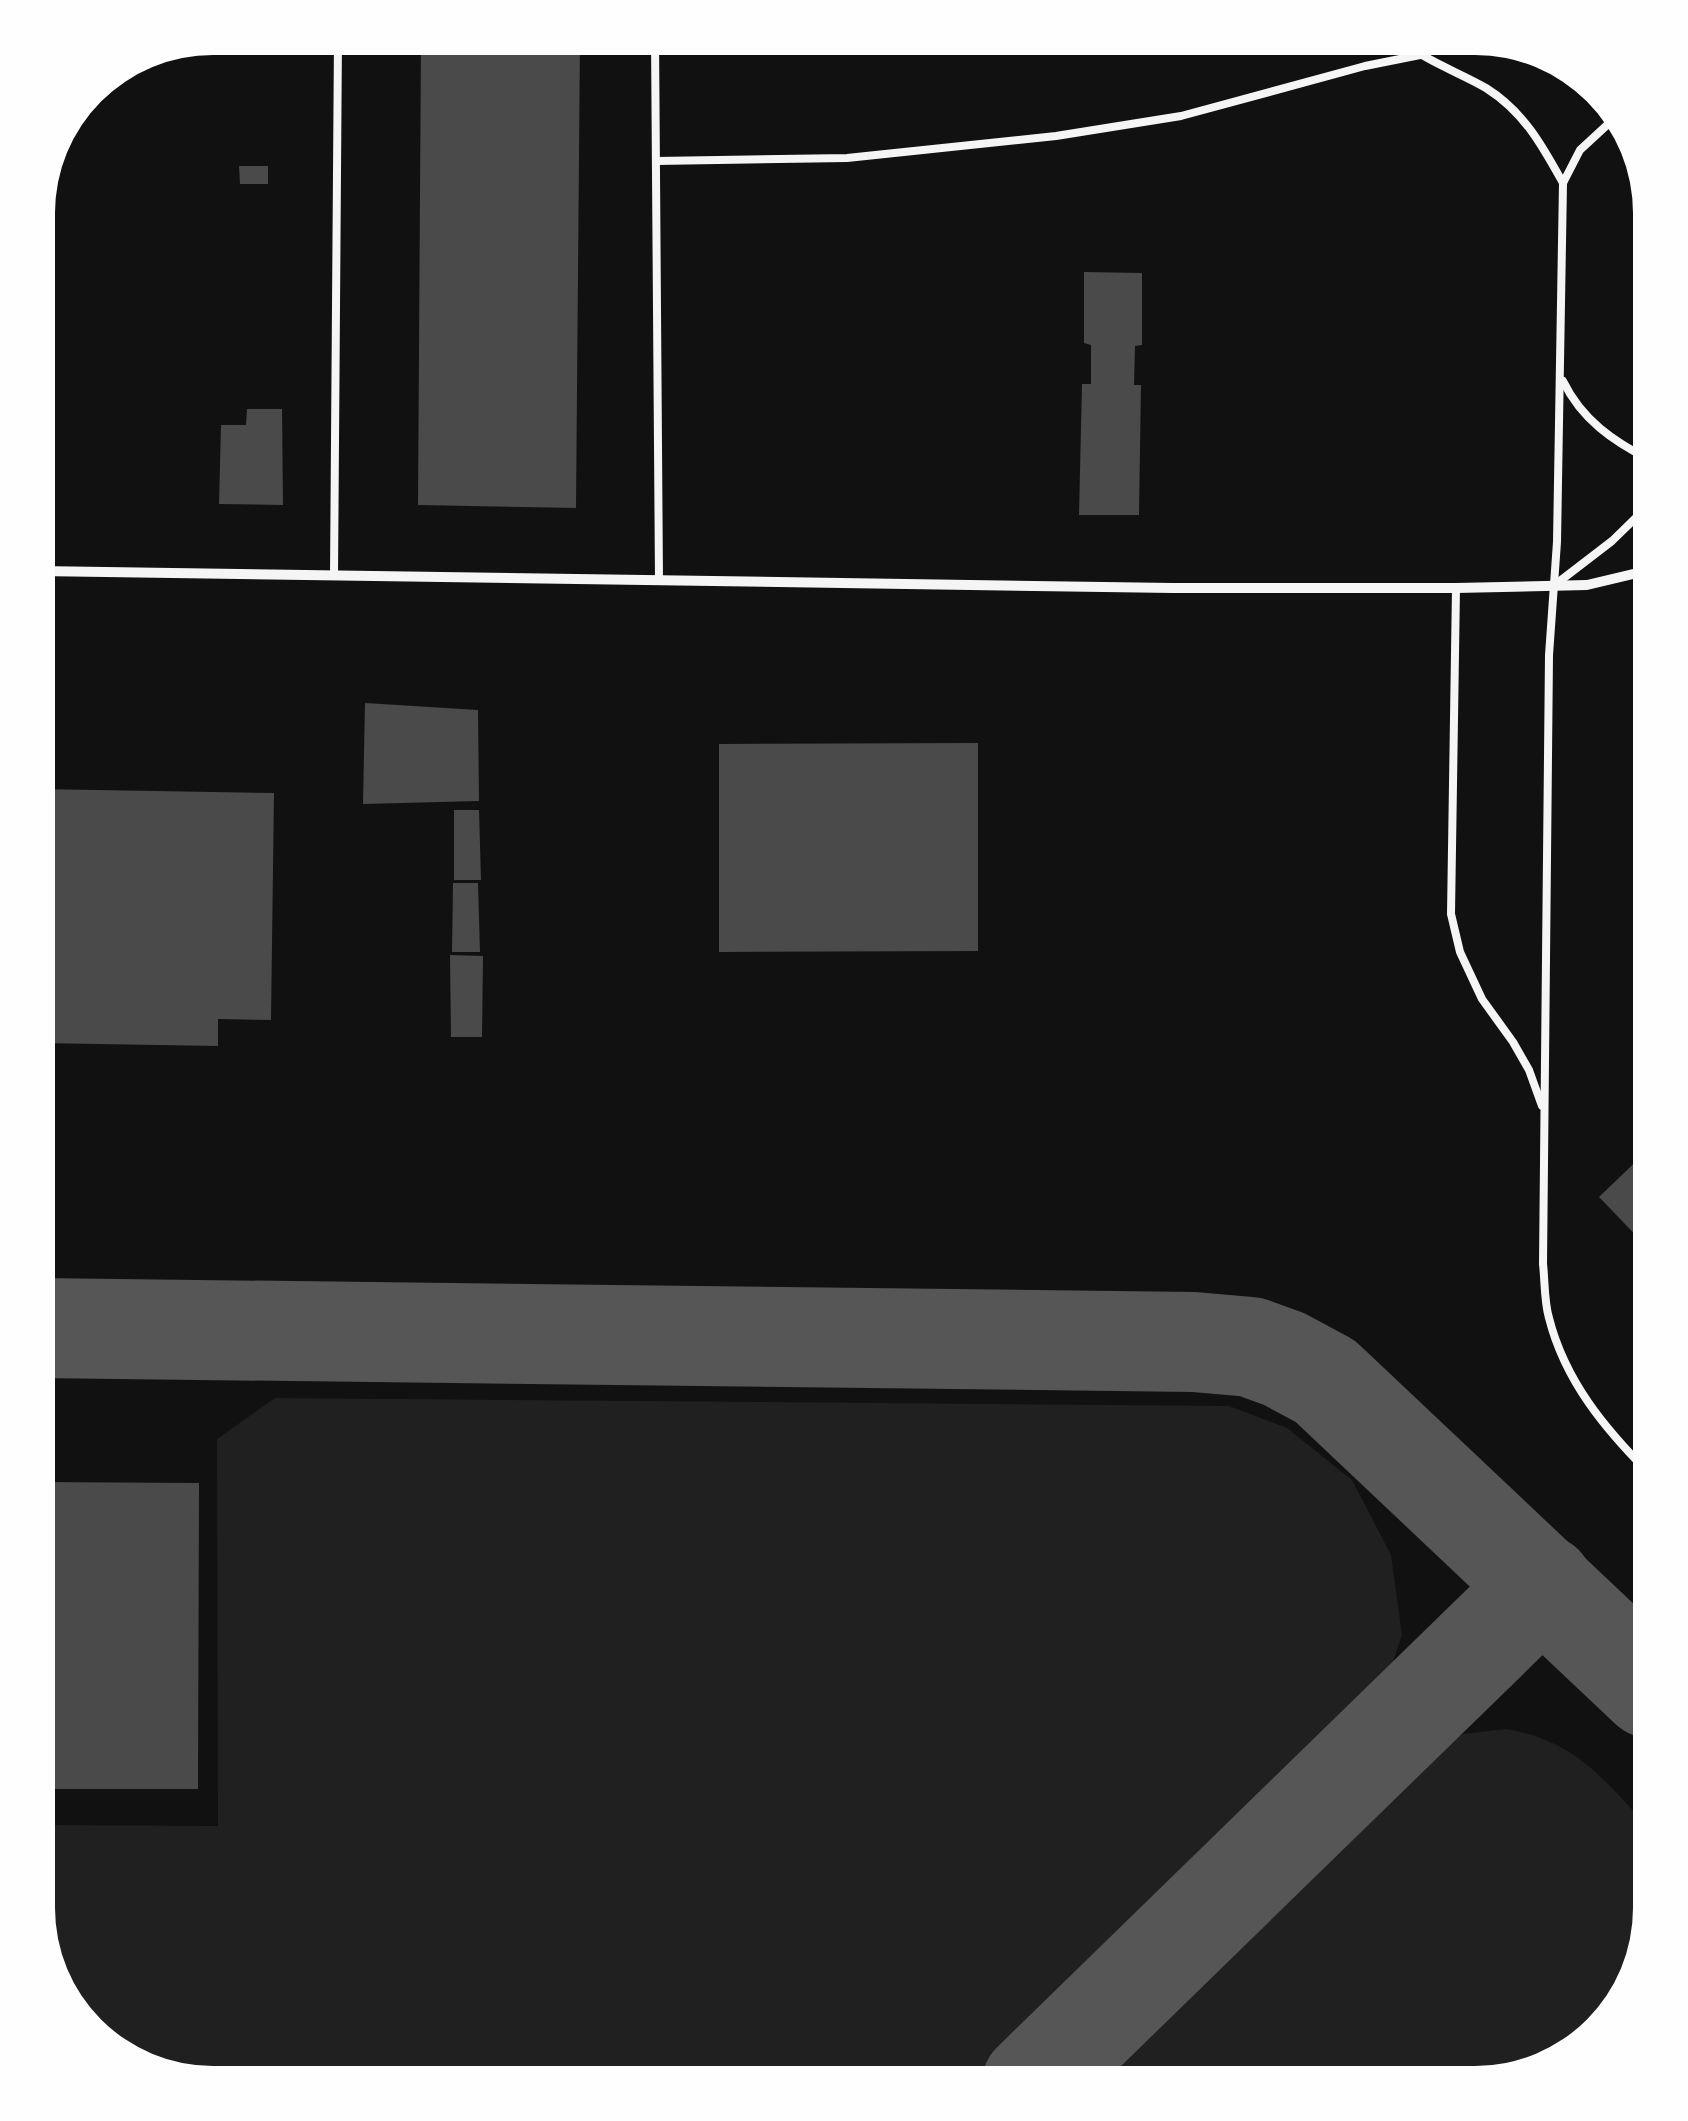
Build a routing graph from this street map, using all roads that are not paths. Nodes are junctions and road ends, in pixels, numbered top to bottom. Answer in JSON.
{"nodes":[{"id":1,"x":338,"y":55,"type":"edge"},
{"id":2,"x":655,"y":55,"type":"edge"},
{"id":3,"x":1420,"y":55,"type":"joint"},
{"id":4,"x":1607,"y":126,"type":"edge"},
{"id":5,"x":656,"y":161,"type":"junction"},
{"id":6,"x":1564,"y":183,"type":"junction"},
{"id":7,"x":1562,"y":378,"type":"junction"},
{"id":8,"x":1633,"y":451,"type":"edge"},
{"id":9,"x":1633,"y":520,"type":"edge"},
{"id":10,"x":55,"y":571,"type":"edge"},
{"id":11,"x":1633,"y":574,"type":"edge"},
{"id":12,"x":334,"y":576,"type":"junction"},
{"id":13,"x":659,"y":580,"type":"junction"},
{"id":14,"x":1553,"y":587,"type":"junction"},
{"id":15,"x":1456,"y":588,"type":"junction"},
{"id":16,"x":1544,"y":1112,"type":"junction"},
{"id":17,"x":1633,"y":1455,"type":"edge"}],
"edges":[{"from":1,"to":12,"type":"lane"},
{"from":2,"to":5,"type":"lane"},
{"from":3,"to":5,"type":"lane"},
{"from":3,"to":6,"type":"lane"},
{"from":4,"to":6,"type":"lane"},
{"from":5,"to":13,"type":"lane"},
{"from":6,"to":7,"type":"lane"},
{"from":7,"to":8,"type":"lane"},
{"from":7,"to":14,"type":"lane"},
{"from":9,"to":14,"type":"lane"},
{"from":10,"to":12,"type":"street"},
{"from":11,"to":14,"type":"street"},
{"from":12,"to":13,"type":"street"},
{"from":13,"to":15,"type":"street"},
{"from":14,"to":15,"type":"street"},
{"from":14,"to":16,"type":"lane"},
{"from":15,"to":16,"type":"lane"},
{"from":16,"to":17,"type":"lane"}]}
